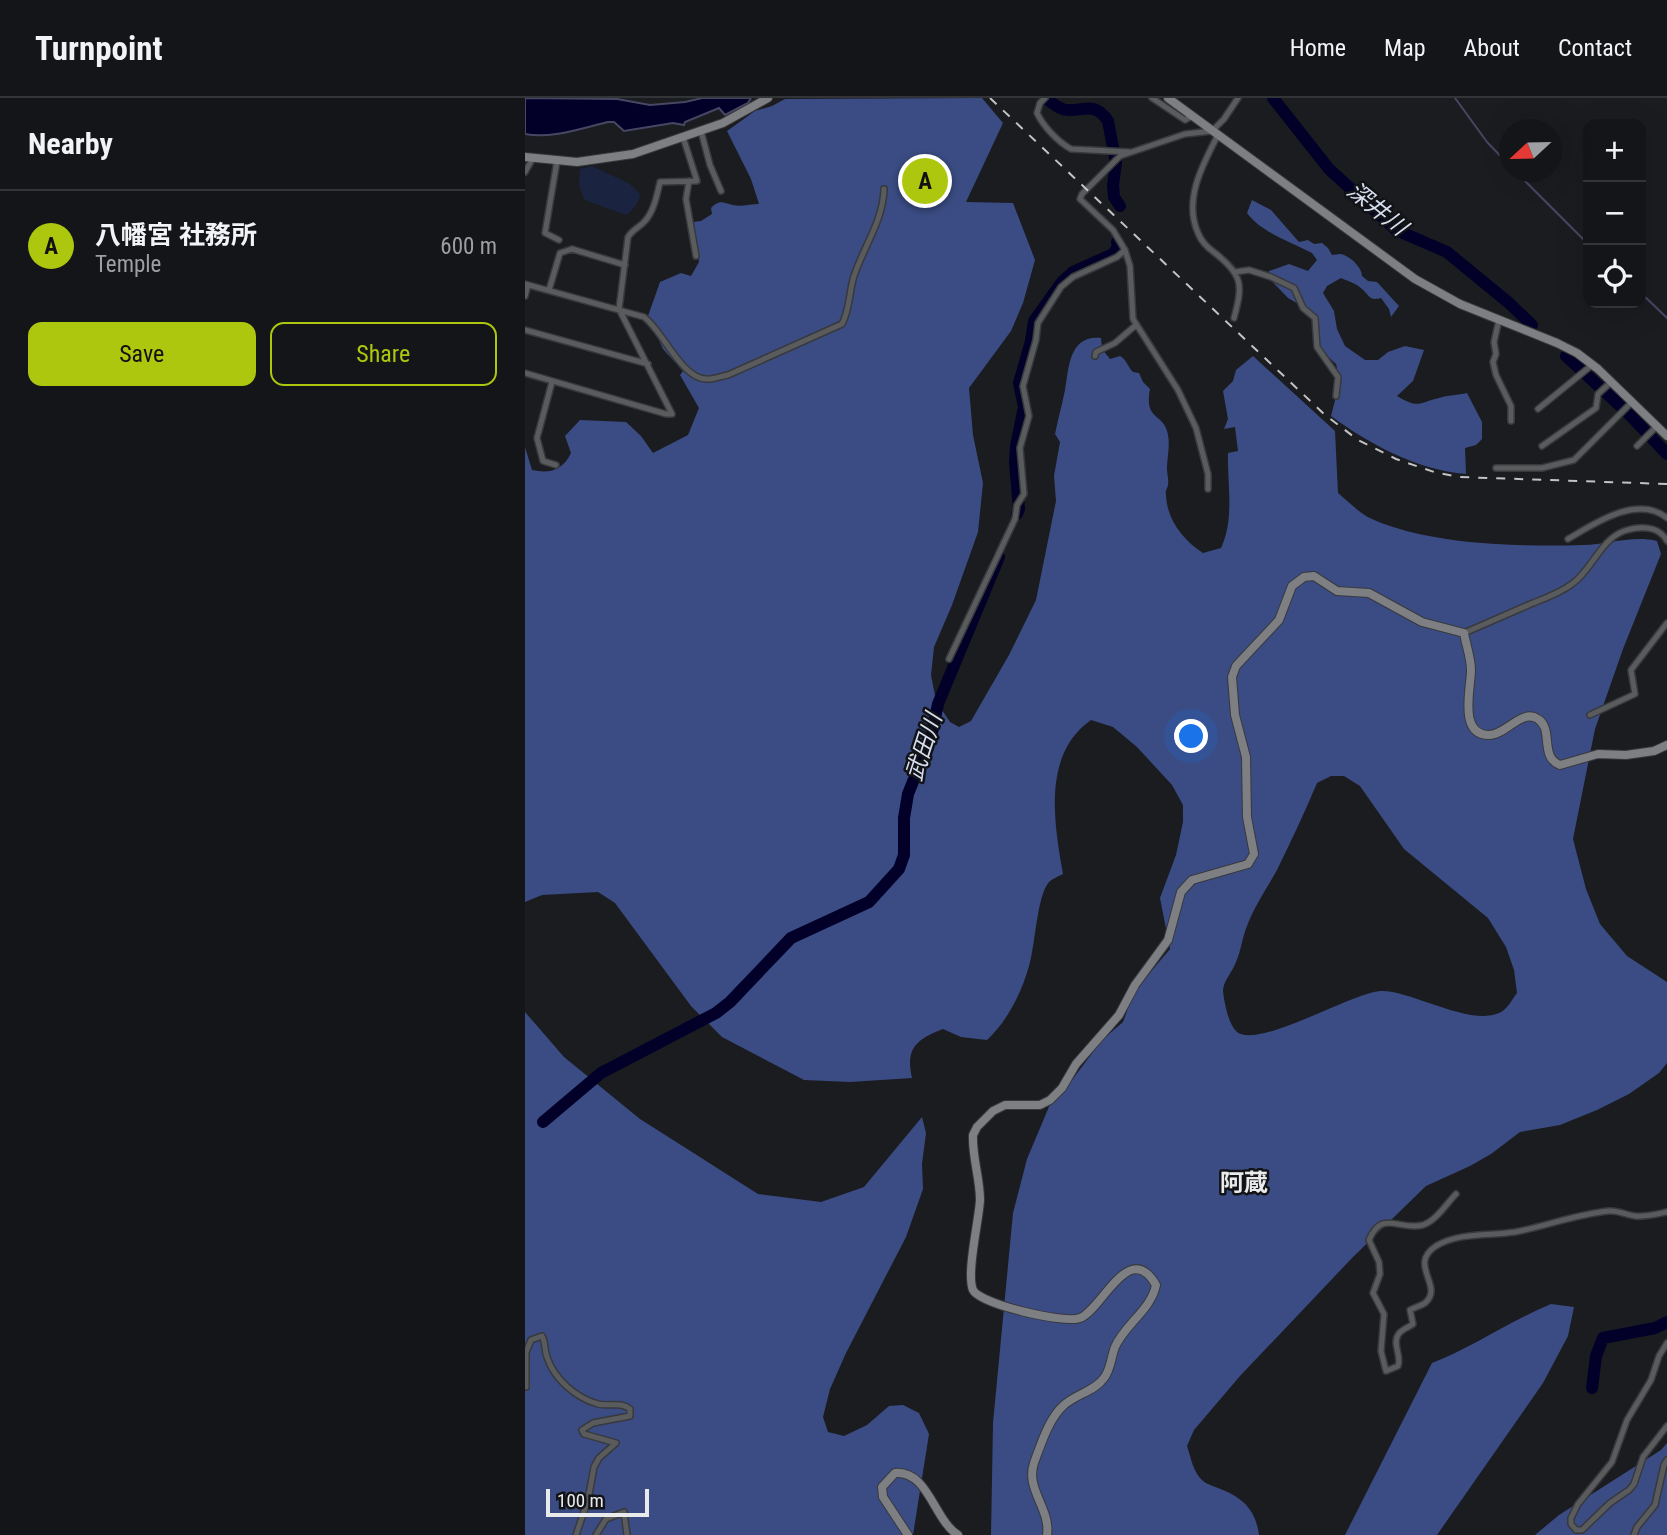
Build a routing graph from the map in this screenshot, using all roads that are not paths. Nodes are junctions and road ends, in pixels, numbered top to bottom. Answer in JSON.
{"nodes":[{"id":1,"x":768,"y":98,"type":"edge"},
{"id":2,"x":1045,"y":98,"type":"edge"},
{"id":3,"x":1151,"y":98,"type":"edge"},
{"id":4,"x":1168,"y":98,"type":"edge"},
{"id":5,"x":1237,"y":98,"type":"edge"},
{"id":6,"x":1192,"y":116,"type":"junction"},
{"id":7,"x":701,"y":131,"type":"junction"},
{"id":8,"x":1215,"y":133,"type":"junction"},
{"id":9,"x":684,"y":137,"type":"junction"},
{"id":10,"x":1129,"y":152,"type":"junction"},
{"id":11,"x":529,"y":158,"type":"edge"},
{"id":12,"x":557,"y":161,"type":"junction"},
{"id":13,"x":525,"y":172,"type":"edge"},
{"id":14,"x":689,"y":181,"type":"junction"},
{"id":15,"x":884,"y":189,"type":"dead end"},
{"id":16,"x":722,"y":191,"type":"dead end"},
{"id":17,"x":559,"y":240,"type":"dead end"},
{"id":18,"x":1125,"y":250,"type":"junction"},
{"id":19,"x":696,"y":256,"type":"dead end"},
{"id":20,"x":625,"y":265,"type":"junction"},
{"id":21,"x":1235,"y":272,"type":"junction"},
{"id":22,"x":527,"y":284,"type":"edge"},
{"id":23,"x":549,"y":290,"type":"junction"},
{"id":24,"x":525,"y":296,"type":"edge"},
{"id":25,"x":619,"y":309,"type":"junction"},
{"id":26,"x":1234,"y":318,"type":"dead end"},
{"id":27,"x":1499,"y":320,"type":"junction"},
{"id":28,"x":1136,"y":325,"type":"junction"},
{"id":29,"x":525,"y":330,"type":"edge"},
{"id":30,"x":1095,"y":356,"type":"dead end"},
{"id":31,"x":648,"y":364,"type":"junction"},
{"id":32,"x":1592,"y":365,"type":"junction"},
{"id":33,"x":525,"y":373,"type":"edge"},
{"id":34,"x":552,"y":382,"type":"junction"},
{"id":35,"x":1611,"y":382,"type":"junction"},
{"id":36,"x":1336,"y":396,"type":"dead end"},
{"id":37,"x":1632,"y":402,"type":"junction"},
{"id":38,"x":1538,"y":409,"type":"dead end"},
{"id":39,"x":1511,"y":421,"type":"dead end"},
{"id":40,"x":1657,"y":426,"type":"junction"},
{"id":41,"x":1667,"y":436,"type":"edge"},
{"id":42,"x":1542,"y":446,"type":"dead end"},
{"id":43,"x":1637,"y":446,"type":"dead end"},
{"id":44,"x":556,"y":465,"type":"dead end"},
{"id":45,"x":1496,"y":468,"type":"dead end"},
{"id":46,"x":1208,"y":489,"type":"dead end"},
{"id":47,"x":1667,"y":518,"type":"edge"},
{"id":48,"x":1568,"y":539,"type":"dead end"},
{"id":49,"x":1667,"y":541,"type":"edge"},
{"id":50,"x":1667,"y":623,"type":"edge"},
{"id":51,"x":1464,"y":633,"type":"junction"},
{"id":52,"x":949,"y":659,"type":"dead end"},
{"id":53,"x":1590,"y":715,"type":"dead end"},
{"id":54,"x":1667,"y":745,"type":"edge"},
{"id":55,"x":1456,"y":1194,"type":"dead end"},
{"id":56,"x":1667,"y":1212,"type":"edge"},
{"id":57,"x":1667,"y":1343,"type":"edge"},
{"id":58,"x":526,"y":1387,"type":"edge"},
{"id":59,"x":1667,"y":1426,"type":"edge"},
{"id":60,"x":1667,"y":1460,"type":"edge"},
{"id":61,"x":576,"y":1535,"type":"edge"},
{"id":62,"x":596,"y":1535,"type":"edge"},
{"id":63,"x":627,"y":1535,"type":"edge"},
{"id":64,"x":908,"y":1535,"type":"edge"},
{"id":65,"x":958,"y":1535,"type":"edge"},
{"id":66,"x":1047,"y":1535,"type":"edge"},
{"id":67,"x":1635,"y":1535,"type":"edge"}],
"edges":[{"from":1,"to":7,"type":"street"},
{"from":2,"to":10,"type":"street"},
{"from":3,"to":6,"type":"street"},
{"from":4,"to":6,"type":"street"},
{"from":5,"to":8,"type":"street"},
{"from":6,"to":8,"type":"street"},
{"from":7,"to":9,"type":"street"},
{"from":7,"to":16,"type":"street"},
{"from":8,"to":10,"type":"street"},
{"from":8,"to":21,"type":"street"},
{"from":8,"to":27,"type":"street"},
{"from":9,"to":12,"type":"street"},
{"from":9,"to":14,"type":"street"},
{"from":10,"to":18,"type":"street"},
{"from":11,"to":12,"type":"street"},
{"from":11,"to":13,"type":"street"},
{"from":12,"to":17,"type":"street"},
{"from":14,"to":19,"type":"street"},
{"from":14,"to":20,"type":"street"},
{"from":15,"to":25,"type":"street"},
{"from":18,"to":28,"type":"street"},
{"from":18,"to":52,"type":"street"},
{"from":20,"to":23,"type":"street"},
{"from":20,"to":25,"type":"street"},
{"from":21,"to":26,"type":"street"},
{"from":21,"to":36,"type":"street"},
{"from":22,"to":23,"type":"street"},
{"from":22,"to":24,"type":"street"},
{"from":23,"to":25,"type":"street"},
{"from":25,"to":31,"type":"street"},
{"from":27,"to":32,"type":"street"},
{"from":27,"to":39,"type":"street"},
{"from":28,"to":30,"type":"street"},
{"from":28,"to":46,"type":"street"},
{"from":29,"to":31,"type":"street"},
{"from":31,"to":34,"type":"street"},
{"from":32,"to":35,"type":"street"},
{"from":32,"to":38,"type":"street"},
{"from":33,"to":34,"type":"street"},
{"from":34,"to":44,"type":"street"},
{"from":35,"to":37,"type":"street"},
{"from":35,"to":42,"type":"street"},
{"from":37,"to":40,"type":"street"},
{"from":37,"to":45,"type":"street"},
{"from":40,"to":41,"type":"street"},
{"from":40,"to":43,"type":"street"},
{"from":47,"to":48,"type":"street"},
{"from":49,"to":51,"type":"street"},
{"from":50,"to":53,"type":"street"},
{"from":51,"to":54,"type":"street"},
{"from":51,"to":66,"type":"street"},
{"from":55,"to":56,"type":"street"},
{"from":57,"to":59,"type":"street"},
{"from":58,"to":61,"type":"street"},
{"from":60,"to":67,"type":"street"},
{"from":62,"to":63,"type":"street"},
{"from":64,"to":65,"type":"street"}]}
